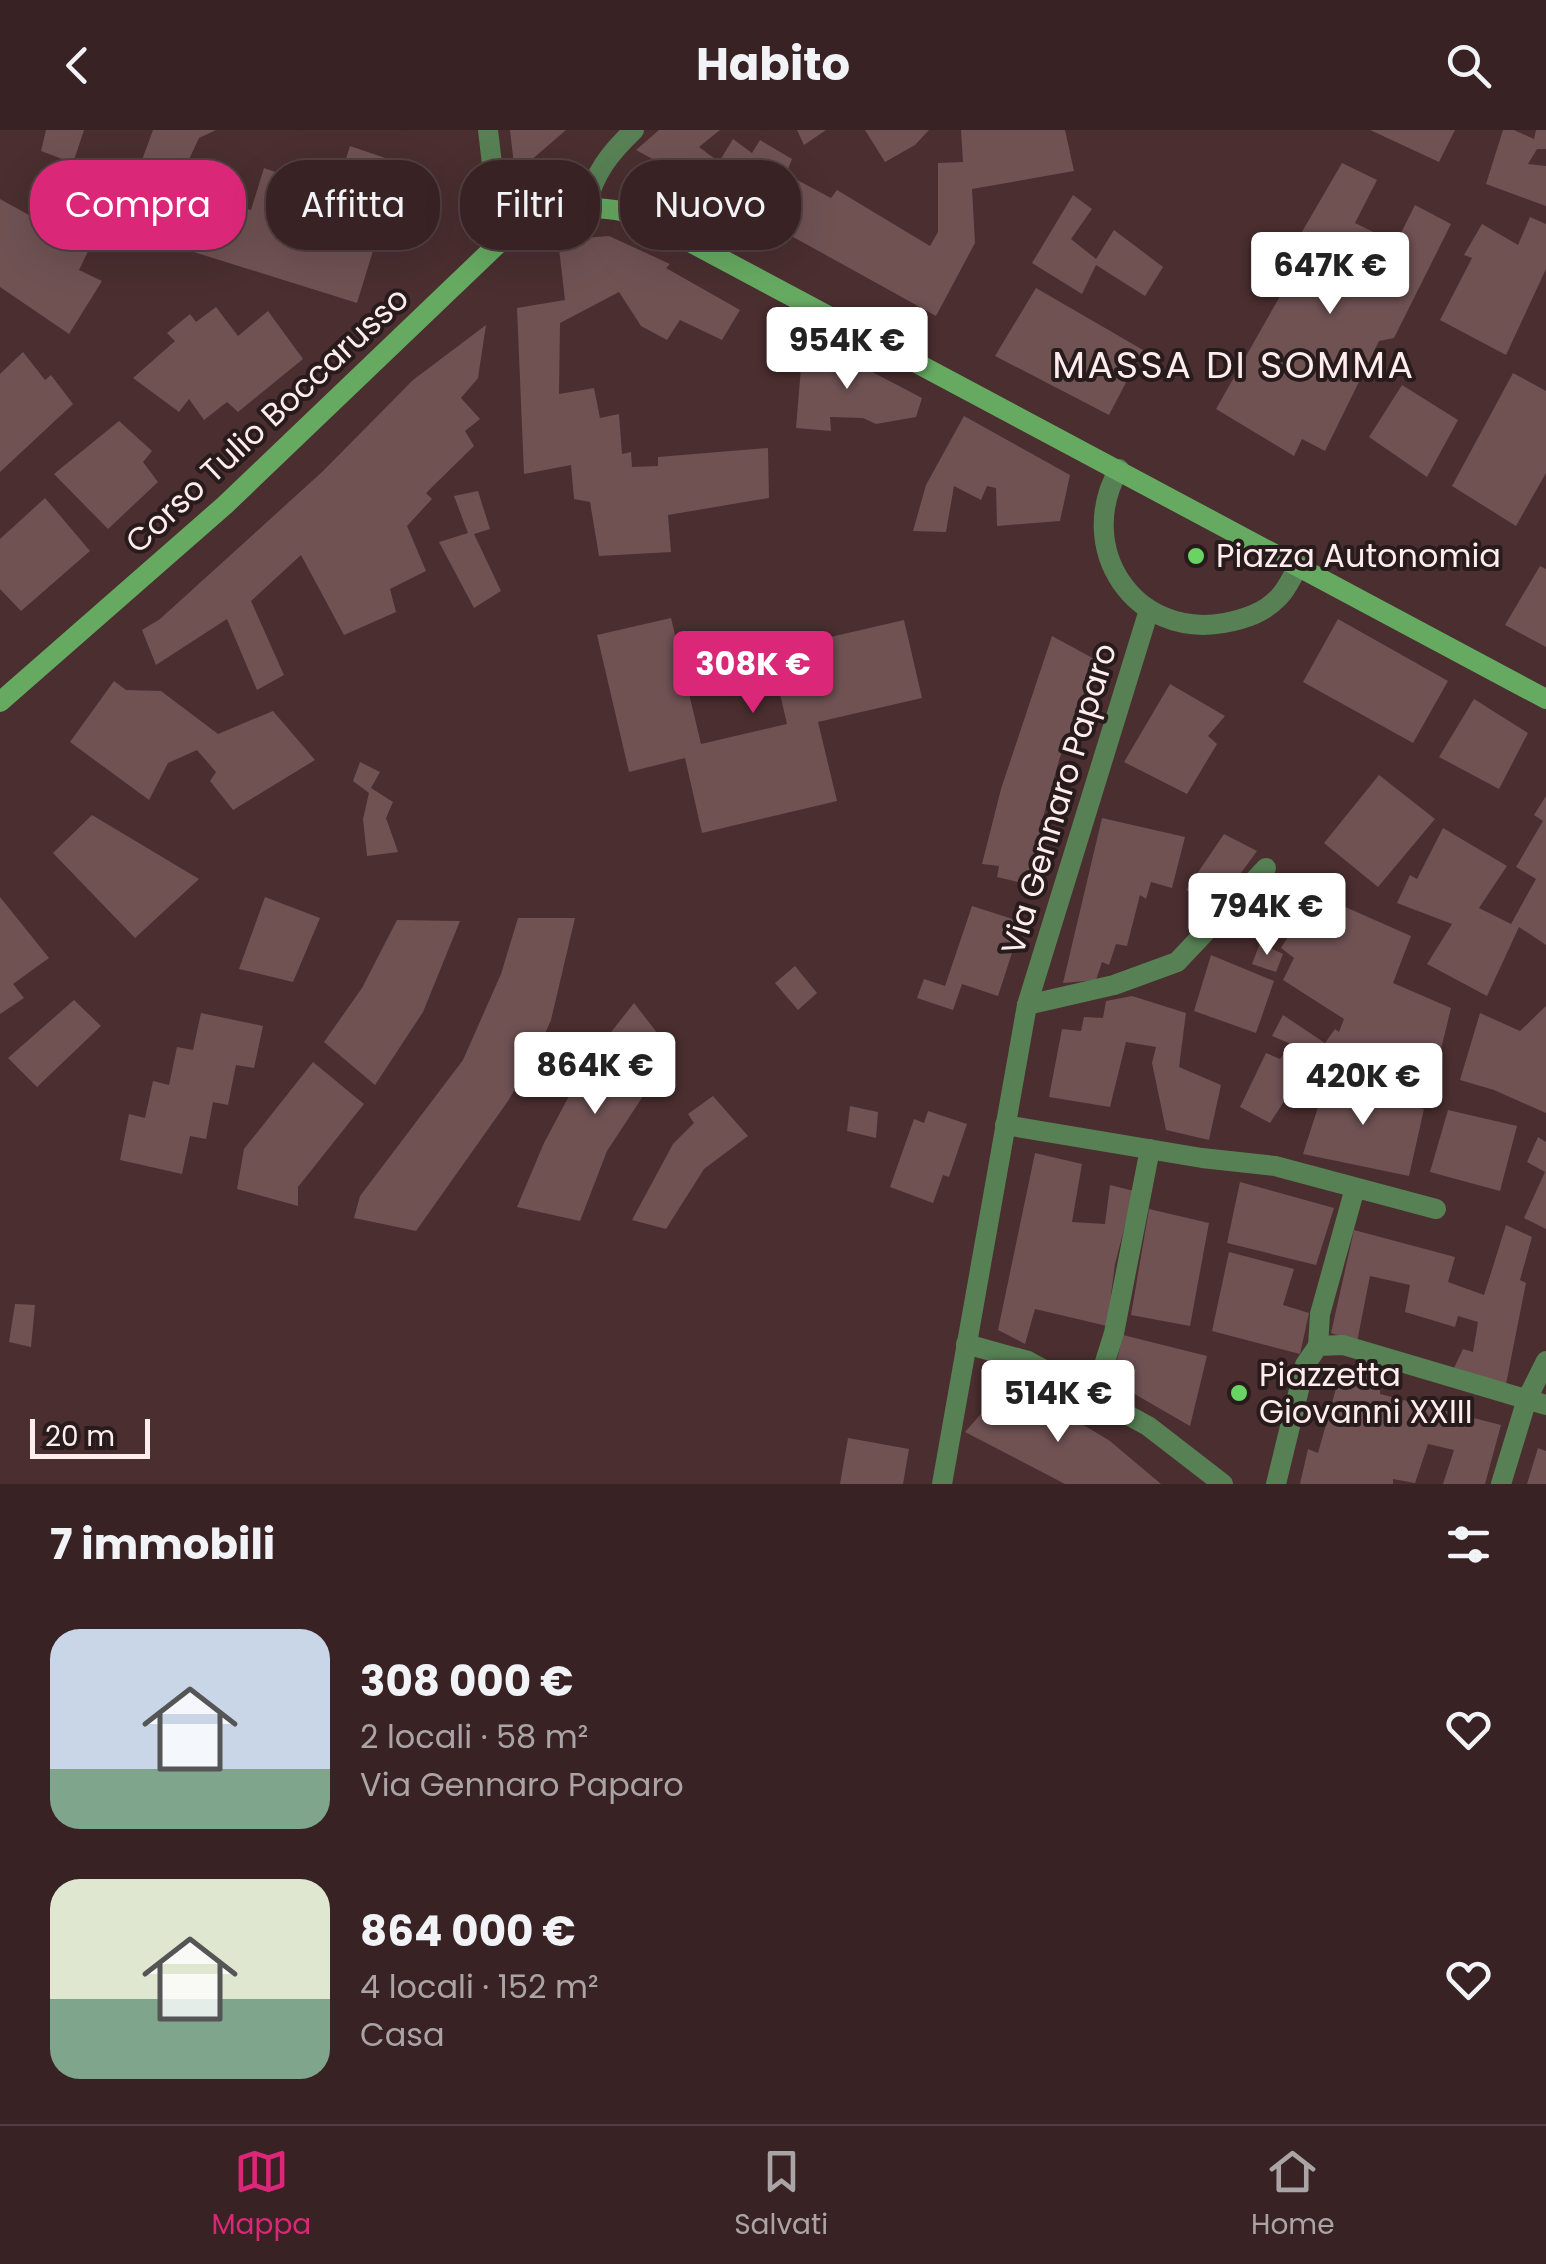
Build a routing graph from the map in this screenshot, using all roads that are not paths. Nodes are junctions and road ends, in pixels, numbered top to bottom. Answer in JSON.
{"nodes":[{"id":1,"x":488,"y":130,"type":"edge"},
{"id":2,"x":634,"y":130,"type":"edge"},
{"id":3,"x":492,"y":160,"type":"edge"},
{"id":4,"x":600,"y":166,"type":"edge"},
{"id":5,"x":600,"y":208,"type":"edge"},
{"id":6,"x":492,"y":250,"type":"edge"},
{"id":7,"x":1119,"y":469,"type":"junction"},
{"id":8,"x":1299,"y":565,"type":"junction"},
{"id":9,"x":1149,"y":610,"type":"junction"},
{"id":10,"x":1546,"y":699,"type":"edge"},
{"id":11,"x":0,"y":702,"type":"edge"},
{"id":12,"x":1266,"y":868,"type":"dead end"},
{"id":13,"x":1027,"y":1005,"type":"junction"},
{"id":14,"x":1006,"y":1125,"type":"junction"},
{"id":15,"x":1150,"y":1149,"type":"junction"},
{"id":16,"x":1355,"y":1188,"type":"junction"},
{"id":17,"x":1436,"y":1209,"type":"dead end"},
{"id":18,"x":966,"y":1344,"type":"junction"},
{"id":19,"x":1318,"y":1346,"type":"junction"},
{"id":20,"x":1546,"y":1361,"type":"edge"},
{"id":21,"x":1094,"y":1397,"type":"junction"},
{"id":22,"x":1536,"y":1402,"type":"edge"},
{"id":23,"x":942,"y":1484,"type":"edge"},
{"id":24,"x":1223,"y":1484,"type":"edge"},
{"id":25,"x":1276,"y":1484,"type":"edge"},
{"id":26,"x":1501,"y":1484,"type":"edge"}],
"edges":[{"from":1,"to":3,"type":"street"},
{"from":2,"to":4,"type":"street"},
{"from":5,"to":7,"type":"street","name":"Corso Tulio Boccarusso"},
{"from":6,"to":11,"type":"street","name":"Corso Tulio Boccarusso"},
{"from":7,"to":8,"type":"street","name":"Corso Tulio Boccarusso"},
{"from":7,"to":9,"type":"street"},
{"from":8,"to":9,"type":"street"},
{"from":8,"to":10,"type":"street","name":"Corso Tulio Boccarusso"},
{"from":9,"to":13,"type":"street","name":"Via Gennaro Paparo"},
{"from":12,"to":13,"type":"street","name":"Via Gennaro Paparo"},
{"from":13,"to":14,"type":"street","name":"Via Gennaro Paparo"},
{"from":14,"to":15,"type":"street"},
{"from":14,"to":18,"type":"street","name":"Via Gennaro Paparo"},
{"from":15,"to":16,"type":"street"},
{"from":15,"to":21,"type":"street"},
{"from":16,"to":17,"type":"street"},
{"from":16,"to":19,"type":"street"},
{"from":18,"to":21,"type":"street"},
{"from":18,"to":23,"type":"street","name":"Via Gennaro Paparo"},
{"from":19,"to":22,"type":"street"},
{"from":19,"to":25,"type":"street"},
{"from":20,"to":22,"type":"street"},
{"from":21,"to":24,"type":"street"},
{"from":22,"to":26,"type":"street"}]}
